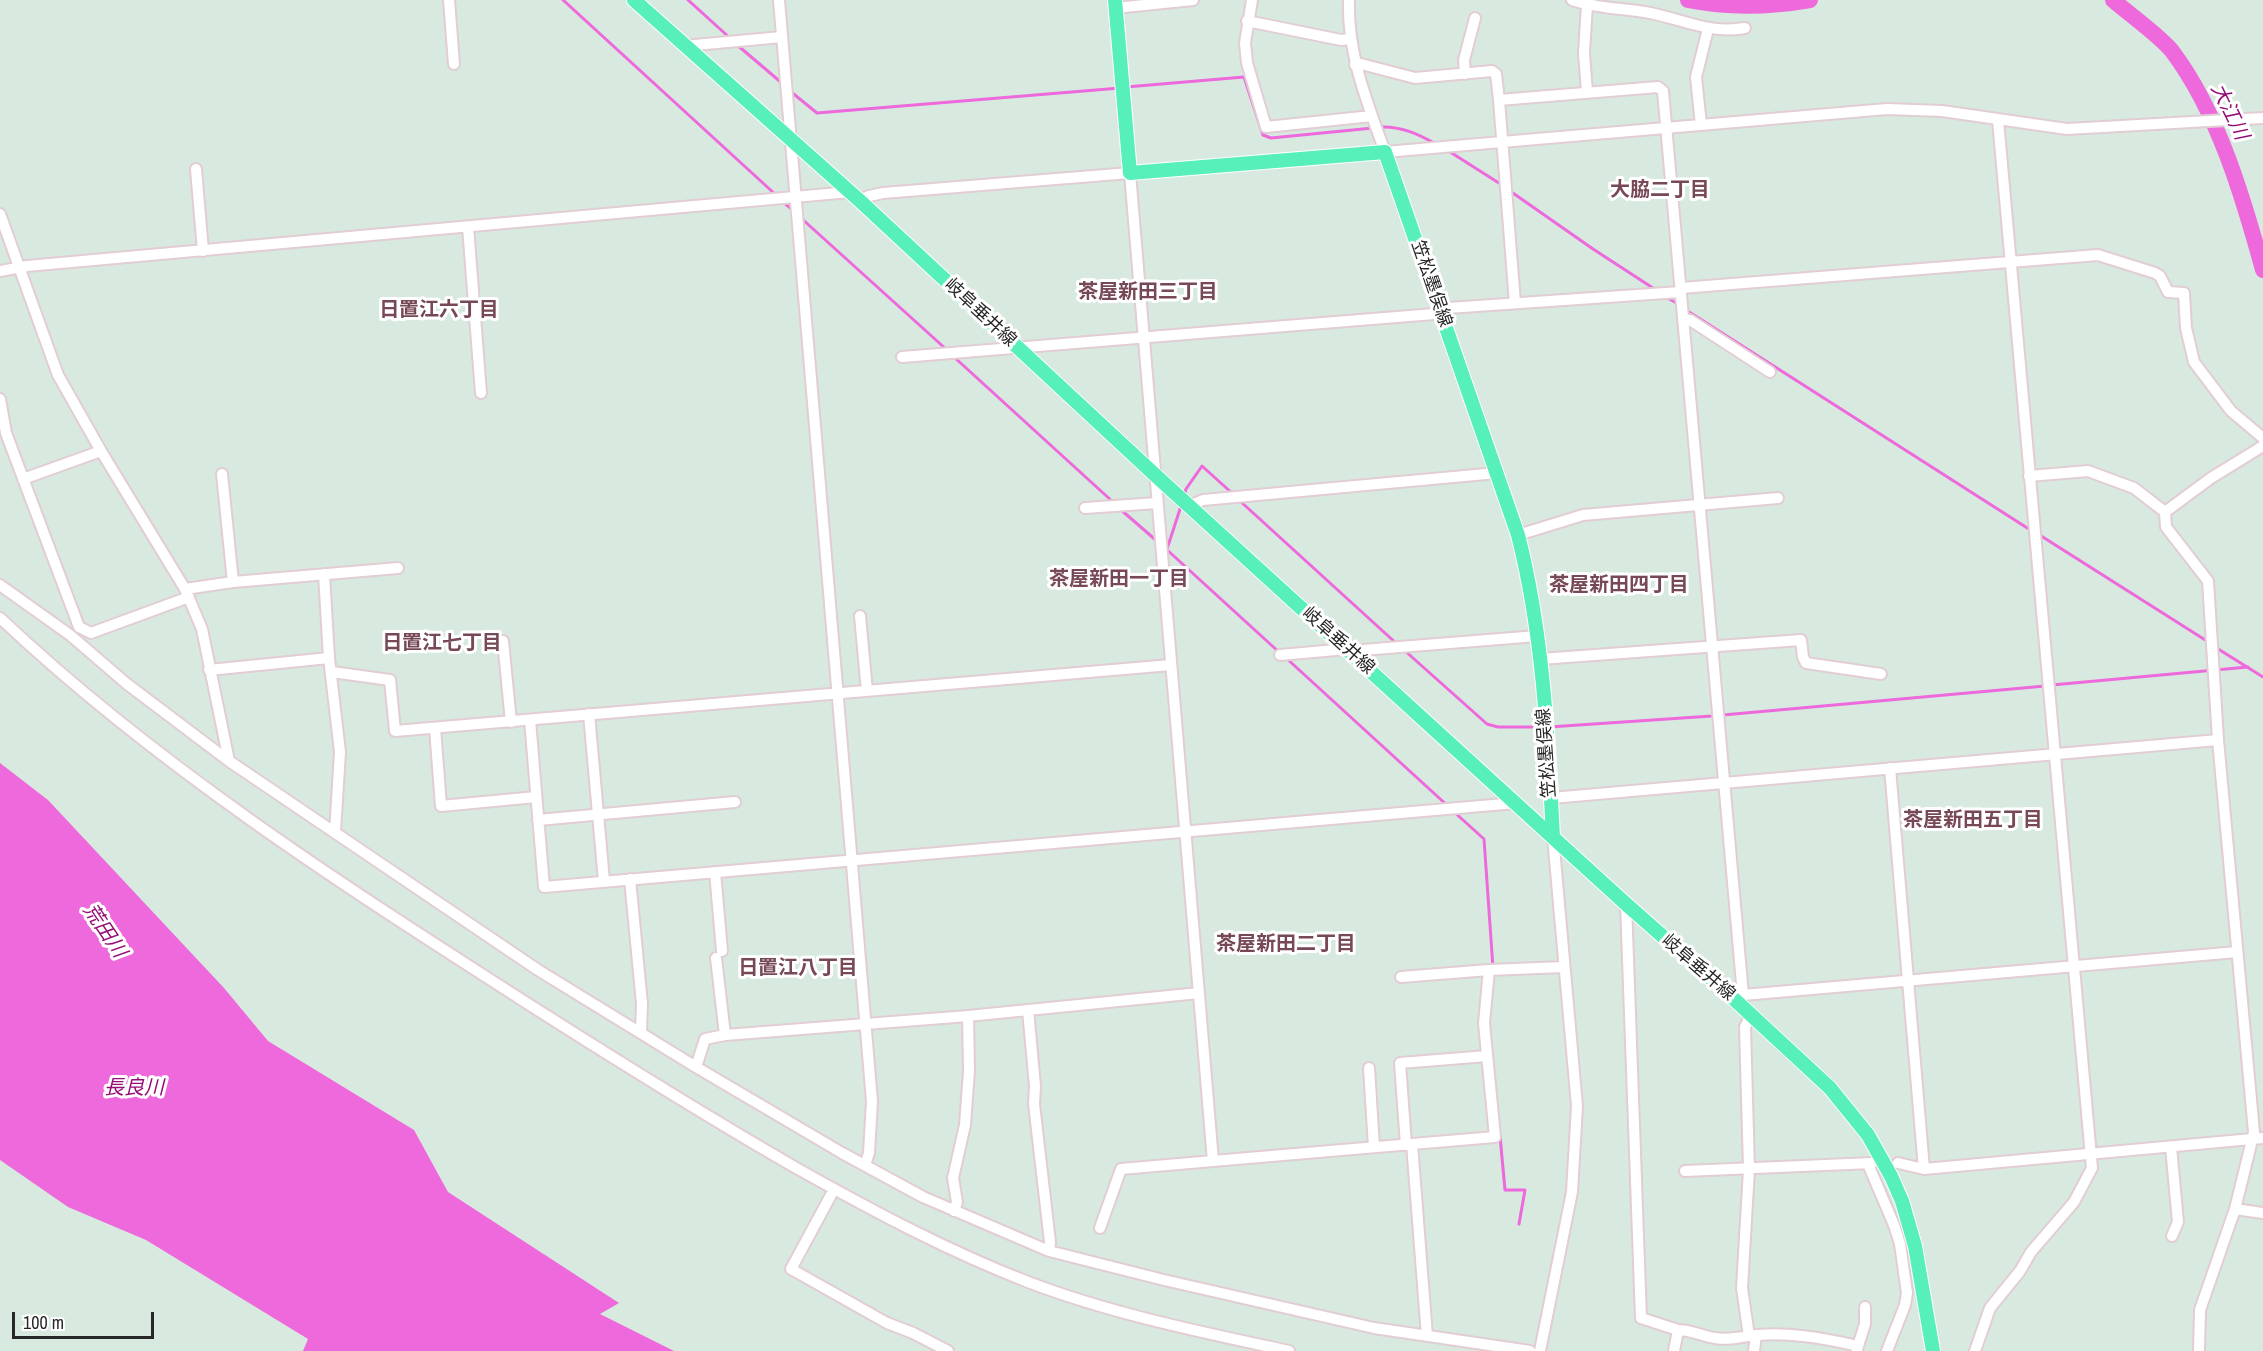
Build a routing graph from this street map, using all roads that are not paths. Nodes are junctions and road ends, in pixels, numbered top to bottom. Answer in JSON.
{"nodes":[{"id":1,"x":449,"y":0,"type":"edge"},
{"id":2,"x":634,"y":0,"type":"edge"},
{"id":3,"x":778,"y":0,"type":"edge"},
{"id":4,"x":1193,"y":0,"type":"edge"},
{"id":5,"x":1252,"y":0,"type":"edge"},
{"id":6,"x":1349,"y":0,"type":"edge"},
{"id":7,"x":1572,"y":0,"type":"edge"},
{"id":8,"x":1115,"y":4,"type":"edge"},
{"id":9,"x":1587,"y":5,"type":"junction"},
{"id":10,"x":1476,"y":18,"type":"dead end"},
{"id":11,"x":1247,"y":21,"type":"junction"},
{"id":12,"x":1745,"y":28,"type":"dead end"},
{"id":13,"x":1708,"y":29,"type":"junction"},
{"id":14,"x":782,"y":37,"type":"junction"},
{"id":15,"x":1350,"y":39,"type":"junction"},
{"id":16,"x":684,"y":46,"type":"junction"},
{"id":17,"x":454,"y":64,"type":"dead end"},
{"id":18,"x":1355,"y":65,"type":"junction"},
{"id":19,"x":1465,"y":74,"type":"junction"},
{"id":20,"x":1587,"y":92,"type":"junction"},
{"id":21,"x":1499,"y":100,"type":"junction"},
{"id":22,"x":1372,"y":117,"type":"junction"},
{"id":23,"x":2260,"y":118,"type":"edge"},
{"id":24,"x":1998,"y":120,"type":"junction"},
{"id":25,"x":1701,"y":124,"type":"junction"},
{"id":26,"x":1666,"y":128,"type":"junction"},
{"id":27,"x":790,"y":140,"type":"junction"},
{"id":28,"x":1501,"y":142,"type":"junction"},
{"id":29,"x":1385,"y":152,"type":"junction"},
{"id":30,"x":196,"y":169,"type":"dead end"},
{"id":31,"x":1130,"y":173,"type":"junction"},
{"id":32,"x":855,"y":196,"type":"junction"},
{"id":33,"x":795,"y":198,"type":"junction"},
{"id":34,"x":0,"y":214,"type":"edge"},
{"id":35,"x":468,"y":227,"type":"junction"},
{"id":36,"x":203,"y":251,"type":"junction"},
{"id":37,"x":2010,"y":261,"type":"junction"},
{"id":38,"x":19,"y":267,"type":"junction"},
{"id":39,"x":0,"y":271,"type":"edge"},
{"id":40,"x":1681,"y":290,"type":"junction"},
{"id":41,"x":1515,"y":303,"type":"junction"},
{"id":42,"x":1441,"y":311,"type":"junction"},
{"id":43,"x":1683,"y":320,"type":"junction"},
{"id":44,"x":1143,"y":339,"type":"junction"},
{"id":45,"x":1016,"y":347,"type":"junction"},
{"id":46,"x":902,"y":357,"type":"dead end"},
{"id":47,"x":1770,"y":372,"type":"dead end"},
{"id":48,"x":481,"y":393,"type":"dead end"},
{"id":49,"x":0,"y":399,"type":"edge"},
{"id":50,"x":2263,"y":438,"type":"edge"},
{"id":51,"x":2263,"y":447,"type":"edge"},
{"id":52,"x":100,"y":451,"type":"junction"},
{"id":53,"x":1497,"y":473,"type":"junction"},
{"id":54,"x":222,"y":474,"type":"dead end"},
{"id":55,"x":1154,"y":474,"type":"junction"},
{"id":56,"x":2029,"y":476,"type":"junction"},
{"id":57,"x":23,"y":479,"type":"junction"},
{"id":58,"x":1778,"y":498,"type":"dead end"},
{"id":59,"x":1157,"y":503,"type":"junction"},
{"id":60,"x":1700,"y":505,"type":"junction"},
{"id":61,"x":1189,"y":506,"type":"junction"},
{"id":62,"x":1085,"y":508,"type":"dead end"},
{"id":63,"x":2165,"y":512,"type":"junction"},
{"id":64,"x":1518,"y":535,"type":"junction"},
{"id":65,"x":398,"y":568,"type":"dead end"},
{"id":66,"x":324,"y":574,"type":"junction"},
{"id":67,"x":233,"y":582,"type":"junction"},
{"id":68,"x":0,"y":585,"type":"edge"},
{"id":69,"x":187,"y":593,"type":"junction"},
{"id":70,"x":860,"y":616,"type":"dead end"},
{"id":71,"x":0,"y":618,"type":"edge"},
{"id":72,"x":1537,"y":636,"type":"junction"},
{"id":73,"x":503,"y":641,"type":"dead end"},
{"id":74,"x":1712,"y":647,"type":"junction"},
{"id":75,"x":1348,"y":650,"type":"junction"},
{"id":76,"x":1280,"y":656,"type":"dead end"},
{"id":77,"x":329,"y":658,"type":"junction"},
{"id":78,"x":1540,"y":659,"type":"junction"},
{"id":79,"x":1171,"y":665,"type":"junction"},
{"id":80,"x":210,"y":670,"type":"junction"},
{"id":81,"x":332,"y":672,"type":"junction"},
{"id":82,"x":1881,"y":674,"type":"dead end"},
{"id":83,"x":867,"y":692,"type":"junction"},
{"id":84,"x":838,"y":694,"type":"junction"},
{"id":85,"x":589,"y":714,"type":"junction"},
{"id":86,"x":530,"y":720,"type":"junction"},
{"id":87,"x":511,"y":722,"type":"junction"},
{"id":88,"x":435,"y":728,"type":"junction"},
{"id":89,"x":2218,"y":740,"type":"junction"},
{"id":90,"x":2054,"y":754,"type":"junction"},
{"id":91,"x":229,"y":761,"type":"junction"},
{"id":92,"x":1890,"y":768,"type":"junction"},
{"id":93,"x":1723,"y":783,"type":"junction"},
{"id":94,"x":536,"y":797,"type":"junction"},
{"id":95,"x":1551,"y":798,"type":"junction"},
{"id":96,"x":735,"y":802,"type":"dead end"},
{"id":97,"x":1516,"y":803,"type":"junction"},
{"id":98,"x":598,"y":814,"type":"junction"},
{"id":99,"x":538,"y":820,"type":"junction"},
{"id":100,"x":1185,"y":831,"type":"junction"},
{"id":101,"x":335,"y":832,"type":"junction"},
{"id":102,"x":1553,"y":837,"type":"junction"},
{"id":103,"x":851,"y":859,"type":"junction"},
{"id":104,"x":715,"y":872,"type":"junction"},
{"id":105,"x":630,"y":879,"type":"junction"},
{"id":106,"x":604,"y":881,"type":"junction"},
{"id":107,"x":1626,"y":904,"type":"junction"},
{"id":108,"x":2237,"y":952,"type":"junction"},
{"id":109,"x":2073,"y":965,"type":"junction"},
{"id":110,"x":1564,"y":967,"type":"junction"},
{"id":111,"x":1489,"y":970,"type":"junction"},
{"id":112,"x":1401,"y":977,"type":"dead end"},
{"id":113,"x":1908,"y":981,"type":"junction"},
{"id":114,"x":1199,"y":993,"type":"junction"},
{"id":115,"x":1739,"y":997,"type":"junction"},
{"id":116,"x":1028,"y":1010,"type":"junction"},
{"id":117,"x":1751,"y":1015,"type":"junction"},
{"id":118,"x":968,"y":1016,"type":"junction"},
{"id":119,"x":865,"y":1024,"type":"junction"},
{"id":120,"x":641,"y":1032,"type":"junction"},
{"id":121,"x":725,"y":1035,"type":"junction"},
{"id":122,"x":1487,"y":1056,"type":"junction"},
{"id":123,"x":696,"y":1067,"type":"junction"},
{"id":124,"x":1369,"y":1068,"type":"dead end"},
{"id":125,"x":2258,"y":1139,"type":"edge"},
{"id":126,"x":1409,"y":1144,"type":"junction"},
{"id":127,"x":1374,"y":1147,"type":"junction"},
{"id":128,"x":2171,"y":1147,"type":"junction"},
{"id":129,"x":2091,"y":1154,"type":"junction"},
{"id":130,"x":1213,"y":1161,"type":"junction"},
{"id":131,"x":1898,"y":1163,"type":"dead end"},
{"id":132,"x":865,"y":1165,"type":"junction"},
{"id":133,"x":1924,"y":1168,"type":"junction"},
{"id":134,"x":1749,"y":1169,"type":"junction"},
{"id":135,"x":1685,"y":1171,"type":"dead end"},
{"id":136,"x":831,"y":1195,"type":"dead end"},
{"id":137,"x":2235,"y":1209,"type":"junction"},
{"id":138,"x":954,"y":1211,"type":"junction"},
{"id":139,"x":2263,"y":1213,"type":"edge"},
{"id":140,"x":1100,"y":1228,"type":"dead end"},
{"id":141,"x":2172,"y":1236,"type":"dead end"},
{"id":142,"x":1049,"y":1251,"type":"junction"},
{"id":143,"x":1865,"y":1307,"type":"dead end"},
{"id":144,"x":1677,"y":1330,"type":"junction"},
{"id":145,"x":1752,"y":1335,"type":"junction"},
{"id":146,"x":1427,"y":1336,"type":"junction"},
{"id":147,"x":1858,"y":1348,"type":"edge"},
{"id":148,"x":948,"y":1351,"type":"edge"},
{"id":149,"x":1289,"y":1351,"type":"edge"},
{"id":150,"x":1530,"y":1351,"type":"edge"},
{"id":151,"x":1540,"y":1351,"type":"edge"},
{"id":152,"x":1674,"y":1351,"type":"edge"},
{"id":153,"x":1754,"y":1351,"type":"edge"},
{"id":154,"x":1887,"y":1351,"type":"edge"},
{"id":155,"x":1933,"y":1351,"type":"edge"},
{"id":156,"x":1975,"y":1351,"type":"edge"},
{"id":157,"x":2199,"y":1351,"type":"edge"}],
"edges":[{"from":1,"to":17,"type":"street"},
{"from":2,"to":16,"type":"main road","name":"岐阜垂井線"},
{"from":3,"to":14,"type":"street"},
{"from":4,"to":8,"type":"street"},
{"from":5,"to":11,"type":"street"},
{"from":6,"to":15,"type":"street"},
{"from":7,"to":9,"type":"street"},
{"from":8,"to":31,"type":"main road"},
{"from":9,"to":13,"type":"street"},
{"from":9,"to":20,"type":"street"},
{"from":10,"to":19,"type":"street"},
{"from":11,"to":15,"type":"street"},
{"from":11,"to":22,"type":"street"},
{"from":12,"to":13,"type":"street"},
{"from":13,"to":25,"type":"street"},
{"from":14,"to":16,"type":"street"},
{"from":14,"to":27,"type":"street"},
{"from":15,"to":18,"type":"street"},
{"from":16,"to":27,"type":"main road","name":"岐阜垂井線"},
{"from":18,"to":19,"type":"street"},
{"from":18,"to":22,"type":"street"},
{"from":19,"to":21,"type":"street"},
{"from":20,"to":21,"type":"street"},
{"from":20,"to":26,"type":"street"},
{"from":21,"to":28,"type":"street"},
{"from":22,"to":29,"type":"street"},
{"from":23,"to":24,"type":"street"},
{"from":24,"to":25,"type":"street"},
{"from":24,"to":37,"type":"street"},
{"from":25,"to":26,"type":"street"},
{"from":26,"to":28,"type":"street"},
{"from":26,"to":40,"type":"street"},
{"from":27,"to":32,"type":"main road","name":"岐阜垂井線"},
{"from":27,"to":33,"type":"street"},
{"from":28,"to":29,"type":"street"},
{"from":28,"to":41,"type":"street"},
{"from":29,"to":31,"type":"main road"},
{"from":29,"to":42,"type":"main road","name":"笠松墨俣線"},
{"from":30,"to":36,"type":"street"},
{"from":31,"to":32,"type":"street"},
{"from":31,"to":44,"type":"street"},
{"from":32,"to":33,"type":"street"},
{"from":32,"to":45,"type":"main road","name":"岐阜垂井線"},
{"from":33,"to":35,"type":"street"},
{"from":33,"to":84,"type":"street"},
{"from":34,"to":38,"type":"street"},
{"from":35,"to":36,"type":"street"},
{"from":35,"to":48,"type":"street"},
{"from":36,"to":38,"type":"street"},
{"from":37,"to":40,"type":"street"},
{"from":37,"to":50,"type":"street"},
{"from":37,"to":56,"type":"street"},
{"from":38,"to":39,"type":"street"},
{"from":38,"to":52,"type":"street"},
{"from":40,"to":41,"type":"street"},
{"from":40,"to":43,"type":"street"},
{"from":41,"to":42,"type":"street"},
{"from":42,"to":44,"type":"street"},
{"from":42,"to":53,"type":"main road","name":"笠松墨俣線"},
{"from":43,"to":47,"type":"street"},
{"from":43,"to":60,"type":"street"},
{"from":44,"to":45,"type":"street"},
{"from":44,"to":55,"type":"street"},
{"from":45,"to":46,"type":"street"},
{"from":45,"to":55,"type":"main road","name":"岐阜垂井線"},
{"from":49,"to":57,"type":"street"},
{"from":51,"to":63,"type":"street"},
{"from":52,"to":57,"type":"street"},
{"from":52,"to":69,"type":"street"},
{"from":53,"to":61,"type":"street"},
{"from":53,"to":64,"type":"main road","name":"笠松墨俣線"},
{"from":54,"to":67,"type":"street"},
{"from":55,"to":59,"type":"street"},
{"from":55,"to":61,"type":"main road","name":"岐阜垂井線"},
{"from":56,"to":63,"type":"street"},
{"from":56,"to":90,"type":"street"},
{"from":57,"to":69,"type":"street"},
{"from":58,"to":60,"type":"street"},
{"from":59,"to":62,"type":"street"},
{"from":59,"to":79,"type":"street"},
{"from":60,"to":64,"type":"street"},
{"from":60,"to":74,"type":"street"},
{"from":61,"to":75,"type":"main road","name":"岐阜垂井線"},
{"from":63,"to":89,"type":"street"},
{"from":64,"to":72,"type":"main road","name":"笠松墨俣線"},
{"from":65,"to":66,"type":"street"},
{"from":66,"to":67,"type":"street"},
{"from":66,"to":77,"type":"street"},
{"from":67,"to":69,"type":"street"},
{"from":68,"to":91,"type":"street"},
{"from":69,"to":80,"type":"street"},
{"from":70,"to":83,"type":"street"},
{"from":71,"to":149,"type":"street"},
{"from":72,"to":75,"type":"street"},
{"from":72,"to":78,"type":"main road","name":"笠松墨俣線"},
{"from":73,"to":87,"type":"street"},
{"from":74,"to":78,"type":"street"},
{"from":74,"to":82,"type":"street"},
{"from":74,"to":93,"type":"street"},
{"from":75,"to":76,"type":"street"},
{"from":75,"to":97,"type":"main road","name":"岐阜垂井線"},
{"from":77,"to":80,"type":"street"},
{"from":77,"to":81,"type":"street"},
{"from":78,"to":95,"type":"main road","name":"笠松墨俣線"},
{"from":79,"to":83,"type":"street"},
{"from":79,"to":100,"type":"street"},
{"from":80,"to":91,"type":"street"},
{"from":81,"to":88,"type":"street"},
{"from":81,"to":101,"type":"street"},
{"from":83,"to":84,"type":"street"},
{"from":84,"to":85,"type":"street"},
{"from":84,"to":103,"type":"street"},
{"from":85,"to":86,"type":"street"},
{"from":85,"to":98,"type":"street"},
{"from":86,"to":87,"type":"street"},
{"from":86,"to":94,"type":"street"},
{"from":87,"to":88,"type":"street"},
{"from":88,"to":94,"type":"street"},
{"from":89,"to":90,"type":"street"},
{"from":89,"to":108,"type":"street"},
{"from":90,"to":92,"type":"street"},
{"from":90,"to":109,"type":"street"},
{"from":91,"to":101,"type":"street"},
{"from":92,"to":93,"type":"street"},
{"from":92,"to":113,"type":"street"},
{"from":93,"to":95,"type":"street"},
{"from":93,"to":115,"type":"street"},
{"from":94,"to":99,"type":"street"},
{"from":95,"to":102,"type":"main road","name":"笠松墨俣線"},
{"from":96,"to":98,"type":"street"},
{"from":97,"to":100,"type":"street"},
{"from":97,"to":102,"type":"main road","name":"岐阜垂井線"},
{"from":98,"to":99,"type":"street"},
{"from":98,"to":106,"type":"street"},
{"from":99,"to":106,"type":"street"},
{"from":100,"to":103,"type":"street"},
{"from":100,"to":114,"type":"street"},
{"from":101,"to":120,"type":"street"},
{"from":102,"to":107,"type":"main road","name":"岐阜垂井線"},
{"from":102,"to":110,"type":"street"},
{"from":103,"to":104,"type":"street"},
{"from":103,"to":119,"type":"street"},
{"from":104,"to":105,"type":"street"},
{"from":104,"to":121,"type":"street"},
{"from":105,"to":106,"type":"street"},
{"from":105,"to":120,"type":"street"},
{"from":107,"to":115,"type":"main road","name":"岐阜垂井線"},
{"from":107,"to":144,"type":"street"},
{"from":108,"to":109,"type":"street"},
{"from":108,"to":125,"type":"street"},
{"from":109,"to":113,"type":"street"},
{"from":109,"to":129,"type":"street"},
{"from":110,"to":111,"type":"street"},
{"from":110,"to":151,"type":"street"},
{"from":111,"to":112,"type":"street"},
{"from":111,"to":122,"type":"street"},
{"from":113,"to":115,"type":"street"},
{"from":113,"to":133,"type":"street"},
{"from":114,"to":116,"type":"street"},
{"from":114,"to":130,"type":"street"},
{"from":115,"to":117,"type":"main road","name":"岐阜垂井線"},
{"from":116,"to":118,"type":"street"},
{"from":116,"to":142,"type":"street"},
{"from":117,"to":134,"type":"street"},
{"from":117,"to":155,"type":"main road","name":"岐阜垂井線"},
{"from":118,"to":119,"type":"street"},
{"from":118,"to":138,"type":"street"},
{"from":119,"to":121,"type":"street"},
{"from":119,"to":132,"type":"street"},
{"from":120,"to":123,"type":"street"},
{"from":121,"to":123,"type":"street"},
{"from":122,"to":126,"type":"street"},
{"from":122,"to":126,"type":"street"},
{"from":123,"to":132,"type":"street"},
{"from":124,"to":127,"type":"street"},
{"from":125,"to":128,"type":"street"},
{"from":125,"to":137,"type":"street"},
{"from":126,"to":127,"type":"street"},
{"from":126,"to":146,"type":"street"},
{"from":127,"to":130,"type":"street"},
{"from":128,"to":129,"type":"street"},
{"from":128,"to":141,"type":"street"},
{"from":129,"to":133,"type":"street"},
{"from":129,"to":156,"type":"street"},
{"from":130,"to":140,"type":"street"},
{"from":131,"to":133,"type":"street"},
{"from":132,"to":138,"type":"street"},
{"from":134,"to":135,"type":"street"},
{"from":134,"to":145,"type":"street"},
{"from":134,"to":154,"type":"street"},
{"from":136,"to":148,"type":"street"},
{"from":137,"to":139,"type":"street"},
{"from":137,"to":157,"type":"street"},
{"from":138,"to":142,"type":"street"},
{"from":142,"to":146,"type":"street"},
{"from":143,"to":147,"type":"street"},
{"from":144,"to":145,"type":"street"},
{"from":144,"to":152,"type":"street"},
{"from":145,"to":147,"type":"street"},
{"from":145,"to":153,"type":"street"},
{"from":146,"to":150,"type":"street"}]}
